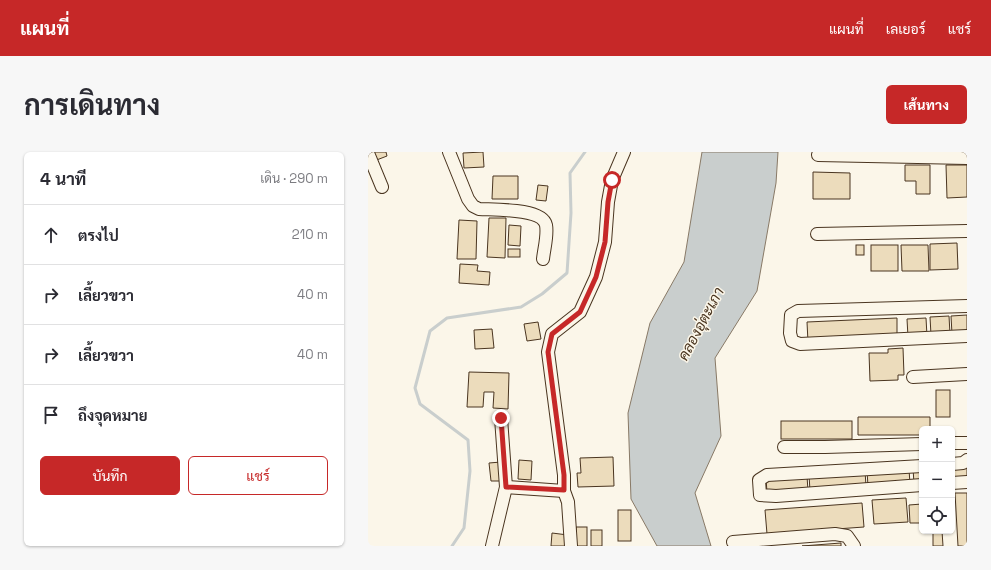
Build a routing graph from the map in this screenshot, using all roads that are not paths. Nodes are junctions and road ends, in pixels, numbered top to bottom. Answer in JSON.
{"nodes":[{"id":1,"x":449,"y":152,"type":"edge"},
{"id":2,"x":624,"y":152,"type":"edge"},
{"id":3,"x":368,"y":153,"type":"edge"},
{"id":4,"x":818,"y":155,"type":"dead end"},
{"id":5,"x":967,"y":158,"type":"edge"},
{"id":6,"x":382,"y":188,"type":"dead end"},
{"id":7,"x":967,"y":231,"type":"edge"},
{"id":8,"x":817,"y":234,"type":"dead end"},
{"id":9,"x":543,"y":259,"type":"dead end"},
{"id":10,"x":967,"y":306,"type":"edge"},
{"id":11,"x":967,"y":336,"type":"edge"},
{"id":12,"x":967,"y":374,"type":"edge"},
{"id":13,"x":913,"y":376,"type":"dead end"},
{"id":14,"x":501,"y":418,"type":"dead end"},
{"id":15,"x":955,"y":443,"type":"edge"},
{"id":16,"x":967,"y":443,"type":"edge"},
{"id":17,"x":919,"y":444,"type":"edge"},
{"id":18,"x":784,"y":447,"type":"dead end"},
{"id":19,"x":967,"y":460,"type":"edge"},
{"id":20,"x":955,"y":464,"type":"edge"},
{"id":21,"x":919,"y":466,"type":"edge"},
{"id":22,"x":967,"y":482,"type":"edge"},
{"id":23,"x":955,"y":483,"type":"edge"},
{"id":24,"x":919,"y":486,"type":"edge"},
{"id":25,"x":506,"y":487,"type":"junction"},
{"id":26,"x":564,"y":490,"type":"junction"},
{"id":27,"x":733,"y":542,"type":"dead end"},
{"id":28,"x":492,"y":546,"type":"edge"},
{"id":29,"x":571,"y":546,"type":"edge"},
{"id":30,"x":854,"y":546,"type":"edge"}],
"edges":[{"from":1,"to":9,"type":"street"},
{"from":2,"to":26,"type":"street"},
{"from":3,"to":6,"type":"street"},
{"from":4,"to":5,"type":"street"},
{"from":7,"to":8,"type":"street"},
{"from":10,"to":11,"type":"street"},
{"from":12,"to":13,"type":"street"},
{"from":14,"to":25,"type":"street"},
{"from":15,"to":16,"type":"street"},
{"from":17,"to":18,"type":"street"},
{"from":19,"to":20,"type":"street"},
{"from":21,"to":24,"type":"street"},
{"from":22,"to":23,"type":"street"},
{"from":25,"to":26,"type":"street"},
{"from":25,"to":28,"type":"street"},
{"from":26,"to":29,"type":"street"},
{"from":27,"to":30,"type":"street"}]}
